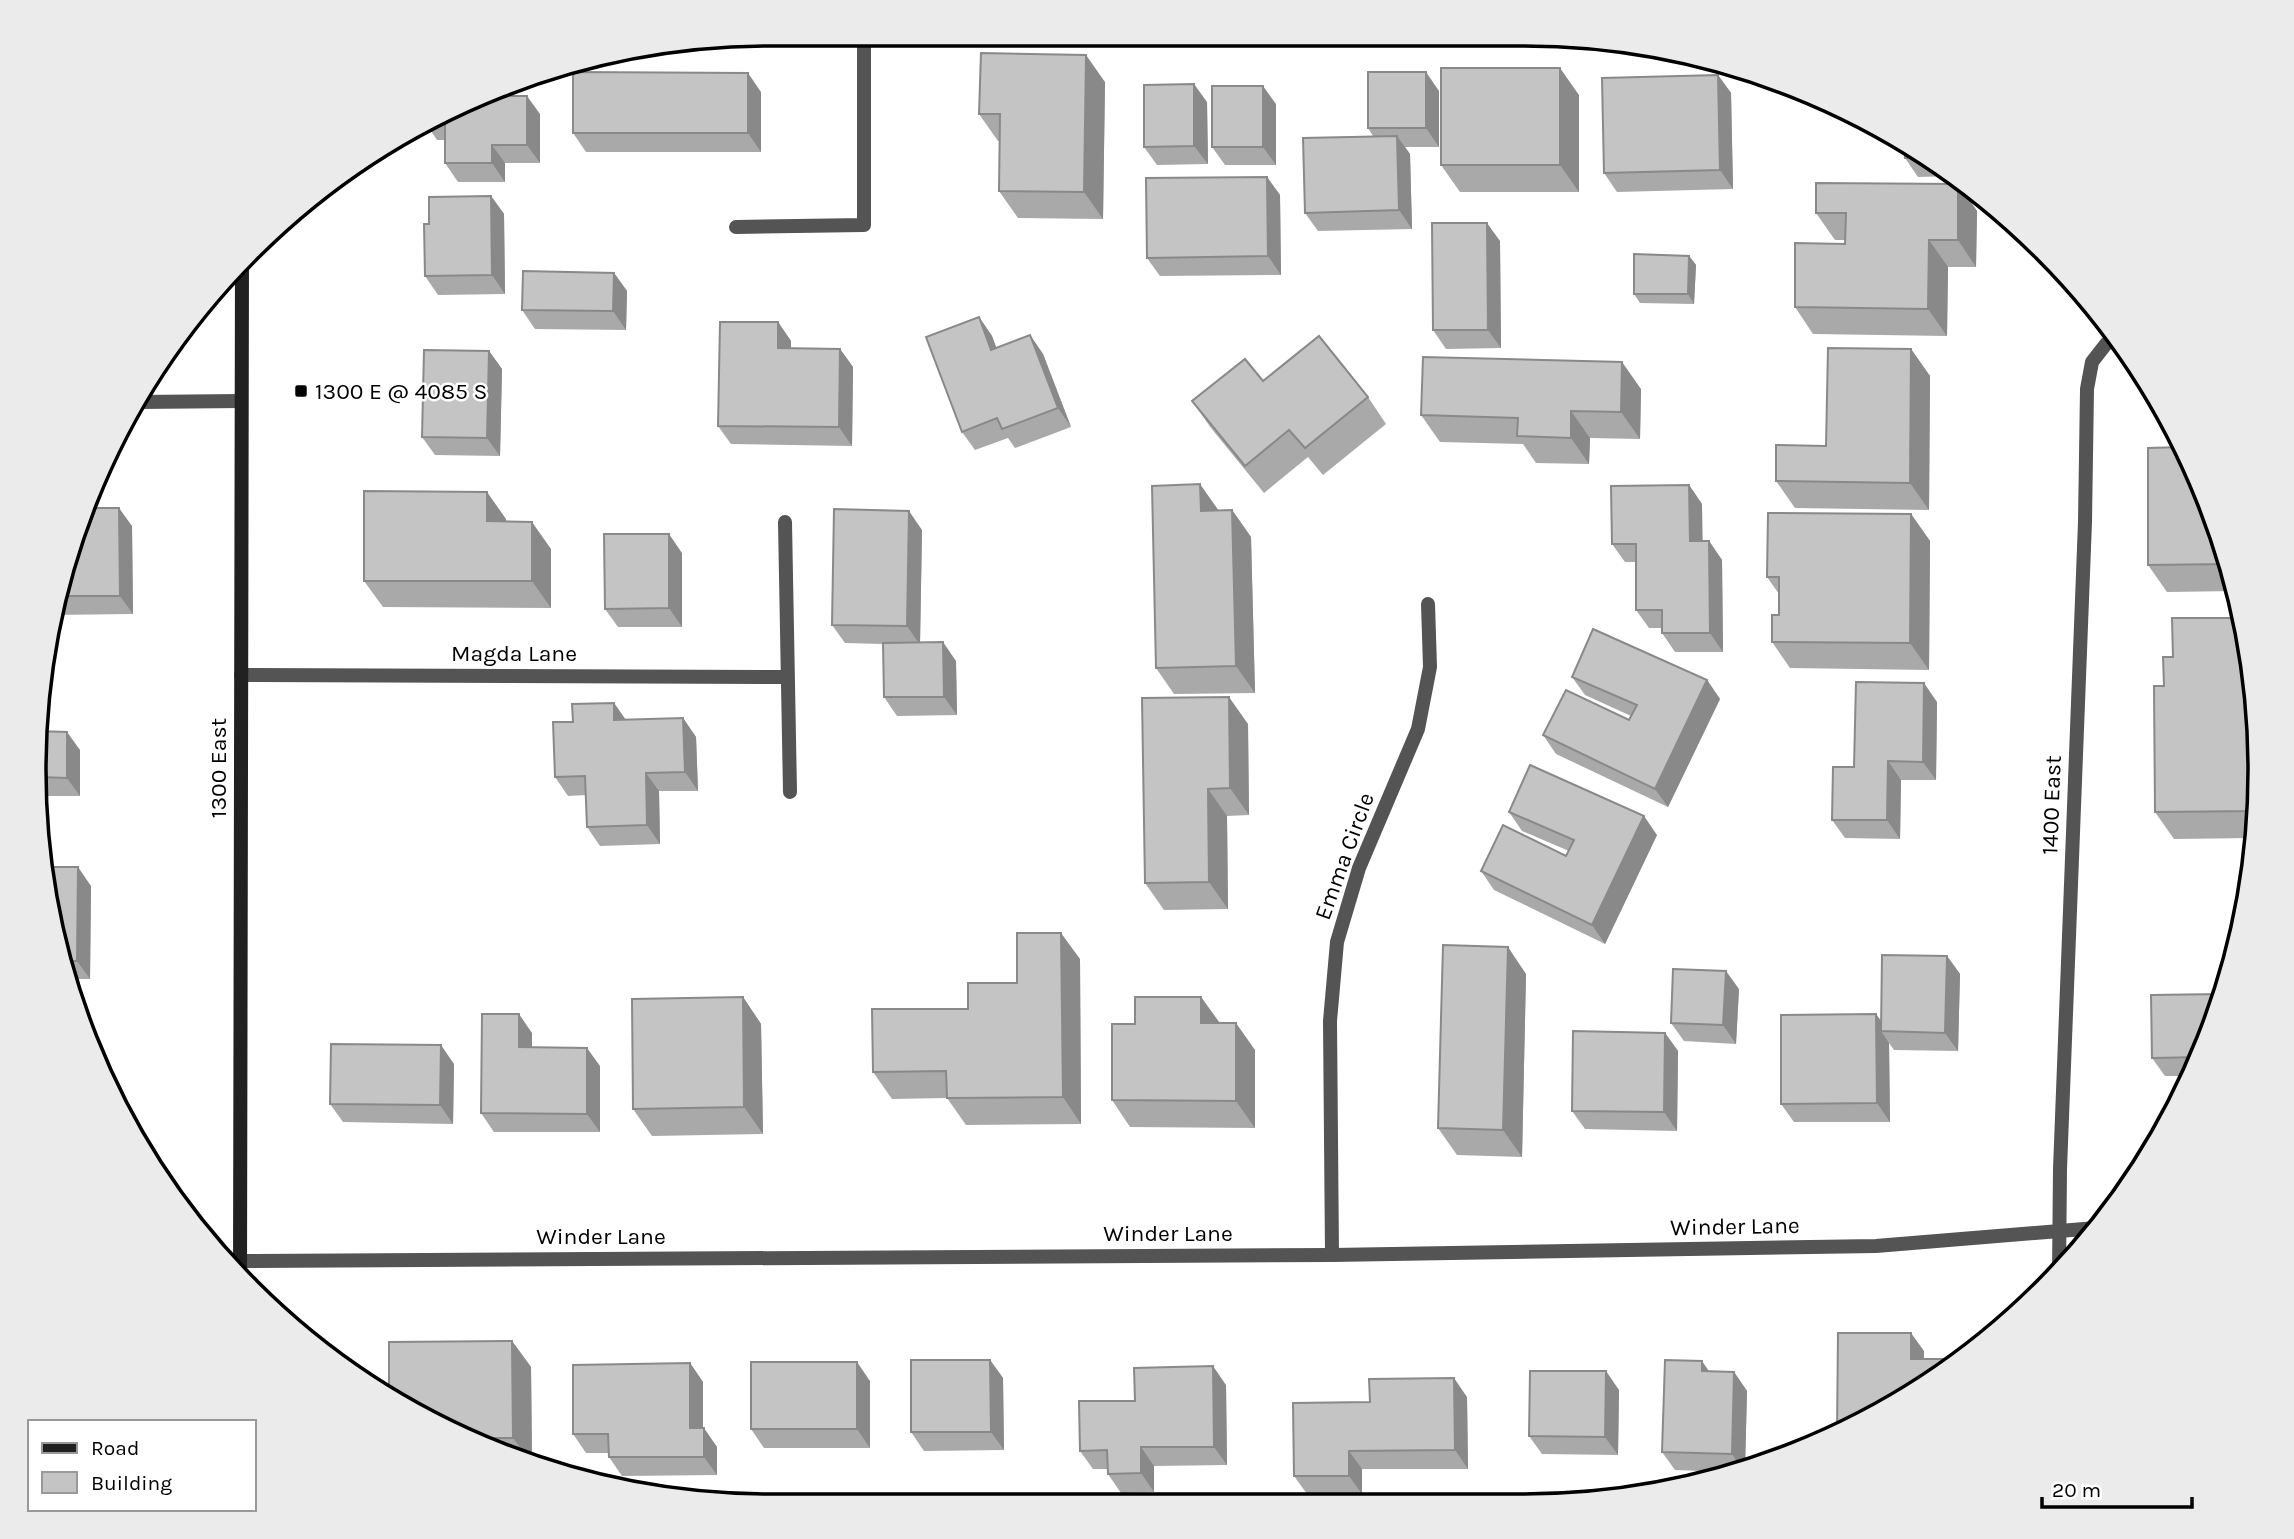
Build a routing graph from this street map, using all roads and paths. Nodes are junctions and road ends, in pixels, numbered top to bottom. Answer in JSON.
{"nodes":[{"id":1,"x":864,"y":46,"type":"edge"},
{"id":2,"x":736,"y":227,"type":"dead end"},
{"id":3,"x":242,"y":275,"type":"edge"},
{"id":4,"x":2109,"y":344,"type":"edge"},
{"id":5,"x":241,"y":401,"type":"junction"},
{"id":6,"x":145,"y":402,"type":"edge"},
{"id":7,"x":785,"y":522,"type":"dead end"},
{"id":8,"x":1428,"y":604,"type":"dead end"},
{"id":9,"x":241,"y":675,"type":"junction"},
{"id":10,"x":788,"y":677,"type":"junction"},
{"id":11,"x":790,"y":792,"type":"dead end"},
{"id":12,"x":2083,"y":1229,"type":"edge"},
{"id":13,"x":2059,"y":1232,"type":"junction"},
{"id":14,"x":1332,"y":1255,"type":"junction"},
{"id":15,"x":2059,"y":1257,"type":"edge"},
{"id":16,"x":240,"y":1261,"type":"joint"}],
"edges":[{"from":1,"to":2,"type":"street"},
{"from":3,"to":5,"type":"main road","name":"1300 East"},
{"from":4,"to":13,"type":"street","name":"1400 East"},
{"from":5,"to":6,"type":"street"},
{"from":5,"to":9,"type":"main road","name":"1300 East"},
{"from":7,"to":10,"type":"street"},
{"from":8,"to":14,"type":"street","name":"Emma Circle"},
{"from":9,"to":10,"type":"street","name":"Magda Lane"},
{"from":9,"to":16,"type":"main road","name":"1300 East"},
{"from":10,"to":11,"type":"street"},
{"from":12,"to":13,"type":"street","name":"Winder Lane"},
{"from":13,"to":14,"type":"street","name":"Winder Lane"},
{"from":13,"to":15,"type":"street","name":"1400 East"},
{"from":14,"to":16,"type":"street","name":"Winder Lane"}]}
